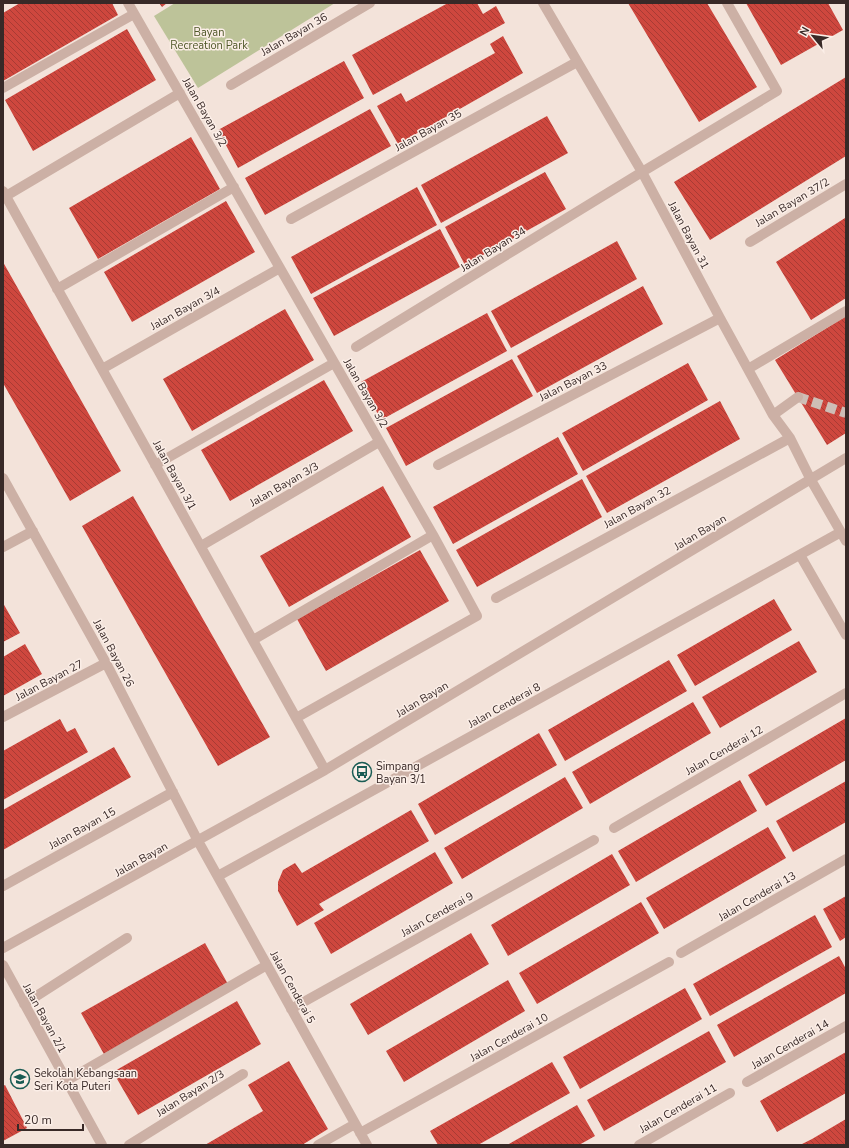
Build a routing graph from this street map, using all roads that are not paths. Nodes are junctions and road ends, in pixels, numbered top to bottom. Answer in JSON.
{"nodes":[{"id":1,"x":128,"y":3,"type":"edge"},
{"id":2,"x":370,"y":3,"type":"edge"},
{"id":3,"x":543,"y":3,"type":"edge"},
{"id":4,"x":727,"y":3,"type":"edge"},
{"id":5,"x":134,"y":14,"type":"junction"},
{"id":6,"x":577,"y":62,"type":"junction"},
{"id":7,"x":231,"y":85,"type":"dead end"},
{"id":8,"x":3,"y":88,"type":"edge"},
{"id":9,"x":180,"y":93,"type":"junction"},
{"id":10,"x":642,"y":172,"type":"junction"},
{"id":11,"x":846,"y":184,"type":"edge"},
{"id":12,"x":234,"y":187,"type":"junction"},
{"id":13,"x":4,"y":193,"type":"edge"},
{"id":14,"x":291,"y":219,"type":"dead end"},
{"id":15,"x":750,"y":242,"type":"dead end"},
{"id":16,"x":280,"y":268,"type":"junction"},
{"id":17,"x":58,"y":289,"type":"junction"},
{"id":18,"x":846,"y":311,"type":"edge"},
{"id":19,"x":720,"y":318,"type":"junction"},
{"id":20,"x":356,"y":348,"type":"dead end"},
{"id":21,"x":334,"y":363,"type":"junction"},
{"id":22,"x":102,"y":369,"type":"junction"},
{"id":23,"x":748,"y":369,"type":"junction"},
{"id":24,"x":798,"y":397,"type":"dead end"},
{"id":25,"x":774,"y":415,"type":"junction"},
{"id":26,"x":790,"y":438,"type":"junction"},
{"id":27,"x":380,"y":442,"type":"junction"},
{"id":28,"x":846,"y":458,"type":"edge"},
{"id":29,"x":155,"y":465,"type":"junction"},
{"id":30,"x":438,"y":465,"type":"dead end"},
{"id":31,"x":3,"y":478,"type":"edge"},
{"id":32,"x":811,"y":480,"type":"junction"},
{"id":33,"x":33,"y":531,"type":"junction"},
{"id":34,"x":433,"y":535,"type":"junction"},
{"id":35,"x":843,"y":536,"type":"edge"},
{"id":36,"x":201,"y":546,"type":"junction"},
{"id":37,"x":3,"y":547,"type":"edge"},
{"id":38,"x":800,"y":555,"type":"junction"},
{"id":39,"x":496,"y":598,"type":"dead end"},
{"id":40,"x":846,"y":635,"type":"edge"},
{"id":41,"x":253,"y":640,"type":"junction"},
{"id":42,"x":106,"y":663,"type":"junction"},
{"id":43,"x":846,"y":693,"type":"edge"},
{"id":44,"x":3,"y":717,"type":"edge"},
{"id":45,"x":296,"y":718,"type":"junction"},
{"id":46,"x":325,"y":770,"type":"junction"},
{"id":47,"x":173,"y":792,"type":"junction"},
{"id":48,"x":614,"y":828,"type":"dead end"},
{"id":49,"x":594,"y":840,"type":"dead end"},
{"id":50,"x":198,"y":841,"type":"junction"},
{"id":51,"x":846,"y":859,"type":"edge"},
{"id":52,"x":218,"y":876,"type":"junction"},
{"id":53,"x":3,"y":886,"type":"edge"},
{"id":54,"x":127,"y":938,"type":"dead end"},
{"id":55,"x":3,"y":948,"type":"edge"},
{"id":56,"x":681,"y":953,"type":"dead end"},
{"id":57,"x":669,"y":962,"type":"dead end"},
{"id":58,"x":3,"y":965,"type":"edge"},
{"id":59,"x":267,"y":965,"type":"junction"},
{"id":60,"x":24,"y":1004,"type":"junction"},
{"id":61,"x":291,"y":1009,"type":"junction"},
{"id":62,"x":846,"y":1026,"type":"edge"},
{"id":63,"x":243,"y":1074,"type":"dead end"},
{"id":64,"x":66,"y":1081,"type":"junction"},
{"id":65,"x":747,"y":1082,"type":"dead end"},
{"id":66,"x":730,"y":1092,"type":"dead end"},
{"id":67,"x":357,"y":1129,"type":"junction"},
{"id":68,"x":102,"y":1145,"type":"edge"},
{"id":69,"x":130,"y":1145,"type":"edge"},
{"id":70,"x":318,"y":1145,"type":"edge"},
{"id":71,"x":367,"y":1145,"type":"edge"},
{"id":72,"x":638,"y":1145,"type":"edge"}],
"edges":[{"from":1,"to":5,"type":"street","name":"Jalan Bayan 3/2"},
{"from":2,"to":7,"type":"street","name":"Jalan Bayan 36"},
{"from":3,"to":6,"type":"street","name":"Jalan Bayan 31"},
{"from":4,"to":10,"type":"street","name":"Jalan Bayan 34"},
{"from":5,"to":8,"type":"street"},
{"from":5,"to":9,"type":"street","name":"Jalan Bayan 3/2"},
{"from":6,"to":10,"type":"street","name":"Jalan Bayan 31"},
{"from":6,"to":14,"type":"street","name":"Jalan Bayan 35"},
{"from":9,"to":12,"type":"street","name":"Jalan Bayan 3/2"},
{"from":9,"to":13,"type":"street"},
{"from":10,"to":19,"type":"street","name":"Jalan Bayan 31"},
{"from":10,"to":20,"type":"street","name":"Jalan Bayan 34"},
{"from":11,"to":15,"type":"street","name":"Jalan Bayan 37/2"},
{"from":12,"to":16,"type":"street","name":"Jalan Bayan 3/2"},
{"from":12,"to":17,"type":"street"},
{"from":13,"to":17,"type":"street","name":"Jalan Bayan 3/1"},
{"from":16,"to":21,"type":"street","name":"Jalan Bayan 3/2"},
{"from":16,"to":22,"type":"street","name":"Jalan Bayan 3/4"},
{"from":17,"to":22,"type":"street","name":"Jalan Bayan 3/1"},
{"from":18,"to":23,"type":"street"},
{"from":19,"to":23,"type":"street","name":"Jalan Bayan 31"},
{"from":19,"to":30,"type":"street","name":"Jalan Bayan 33"},
{"from":21,"to":27,"type":"street","name":"Jalan Bayan 3/2"},
{"from":21,"to":29,"type":"street"},
{"from":22,"to":29,"type":"street","name":"Jalan Bayan 3/1"},
{"from":23,"to":25,"type":"street","name":"Jalan Bayan 31"},
{"from":24,"to":25,"type":"street"},
{"from":25,"to":26,"type":"street","name":"Jalan Bayan 31"},
{"from":26,"to":32,"type":"street","name":"Jalan Bayan 31"},
{"from":26,"to":39,"type":"street","name":"Jalan Bayan 32"},
{"from":27,"to":34,"type":"street","name":"Jalan Bayan 3/2"},
{"from":27,"to":36,"type":"street","name":"Jalan Bayan 3/3"},
{"from":28,"to":32,"type":"street","name":"Jalan Bayan"},
{"from":29,"to":36,"type":"street","name":"Jalan Bayan 3/1"},
{"from":31,"to":33,"type":"street","name":"Jalan Bayan 26"},
{"from":32,"to":35,"type":"street","name":"Jalan Bayan 31"},
{"from":32,"to":46,"type":"street","name":"Jalan Bayan"},
{"from":33,"to":37,"type":"street"},
{"from":33,"to":42,"type":"street","name":"Jalan Bayan 26"},
{"from":34,"to":41,"type":"street"},
{"from":34,"to":45,"type":"street","name":"Jalan Bayan 3/2"},
{"from":35,"to":38,"type":"street","name":"Jalan Cenderai 8"},
{"from":36,"to":41,"type":"street","name":"Jalan Bayan 3/1"},
{"from":38,"to":40,"type":"street"},
{"from":38,"to":52,"type":"street","name":"Jalan Cenderai 8"},
{"from":41,"to":45,"type":"street","name":"Jalan Bayan 3/1"},
{"from":42,"to":44,"type":"street","name":"Jalan Bayan 27"},
{"from":42,"to":47,"type":"street","name":"Jalan Bayan 26"},
{"from":43,"to":48,"type":"street","name":"Jalan Cenderai 12"},
{"from":45,"to":46,"type":"street","name":"Jalan Bayan 3/1"},
{"from":46,"to":50,"type":"street","name":"Jalan Bayan"},
{"from":47,"to":50,"type":"street","name":"Jalan Bayan 26"},
{"from":47,"to":53,"type":"street","name":"Jalan Bayan 15"},
{"from":49,"to":61,"type":"street","name":"Jalan Cenderai 9"},
{"from":50,"to":52,"type":"street","name":"Jalan Cenderai 5"},
{"from":50,"to":55,"type":"street","name":"Jalan Bayan"},
{"from":51,"to":56,"type":"street","name":"Jalan Cenderai 13"},
{"from":52,"to":59,"type":"street","name":"Jalan Cenderai 5"},
{"from":54,"to":60,"type":"street"},
{"from":57,"to":67,"type":"street","name":"Jalan Cenderai 10"},
{"from":58,"to":60,"type":"street","name":"Jalan Bayan 2/1"},
{"from":59,"to":61,"type":"street","name":"Jalan Cenderai 5"},
{"from":59,"to":64,"type":"street"},
{"from":60,"to":64,"type":"street","name":"Jalan Bayan 2/1"},
{"from":61,"to":67,"type":"street","name":"Jalan Cenderai 5"},
{"from":62,"to":65,"type":"street","name":"Jalan Cenderai 14"},
{"from":63,"to":69,"type":"street","name":"Jalan Bayan 2/3"},
{"from":64,"to":68,"type":"street","name":"Jalan Bayan 2/1"},
{"from":66,"to":72,"type":"street","name":"Jalan Cenderai 11"},
{"from":67,"to":70,"type":"street","name":"Jalan Cenderai 10"},
{"from":67,"to":71,"type":"street","name":"Jalan Cenderai 5"}]}
